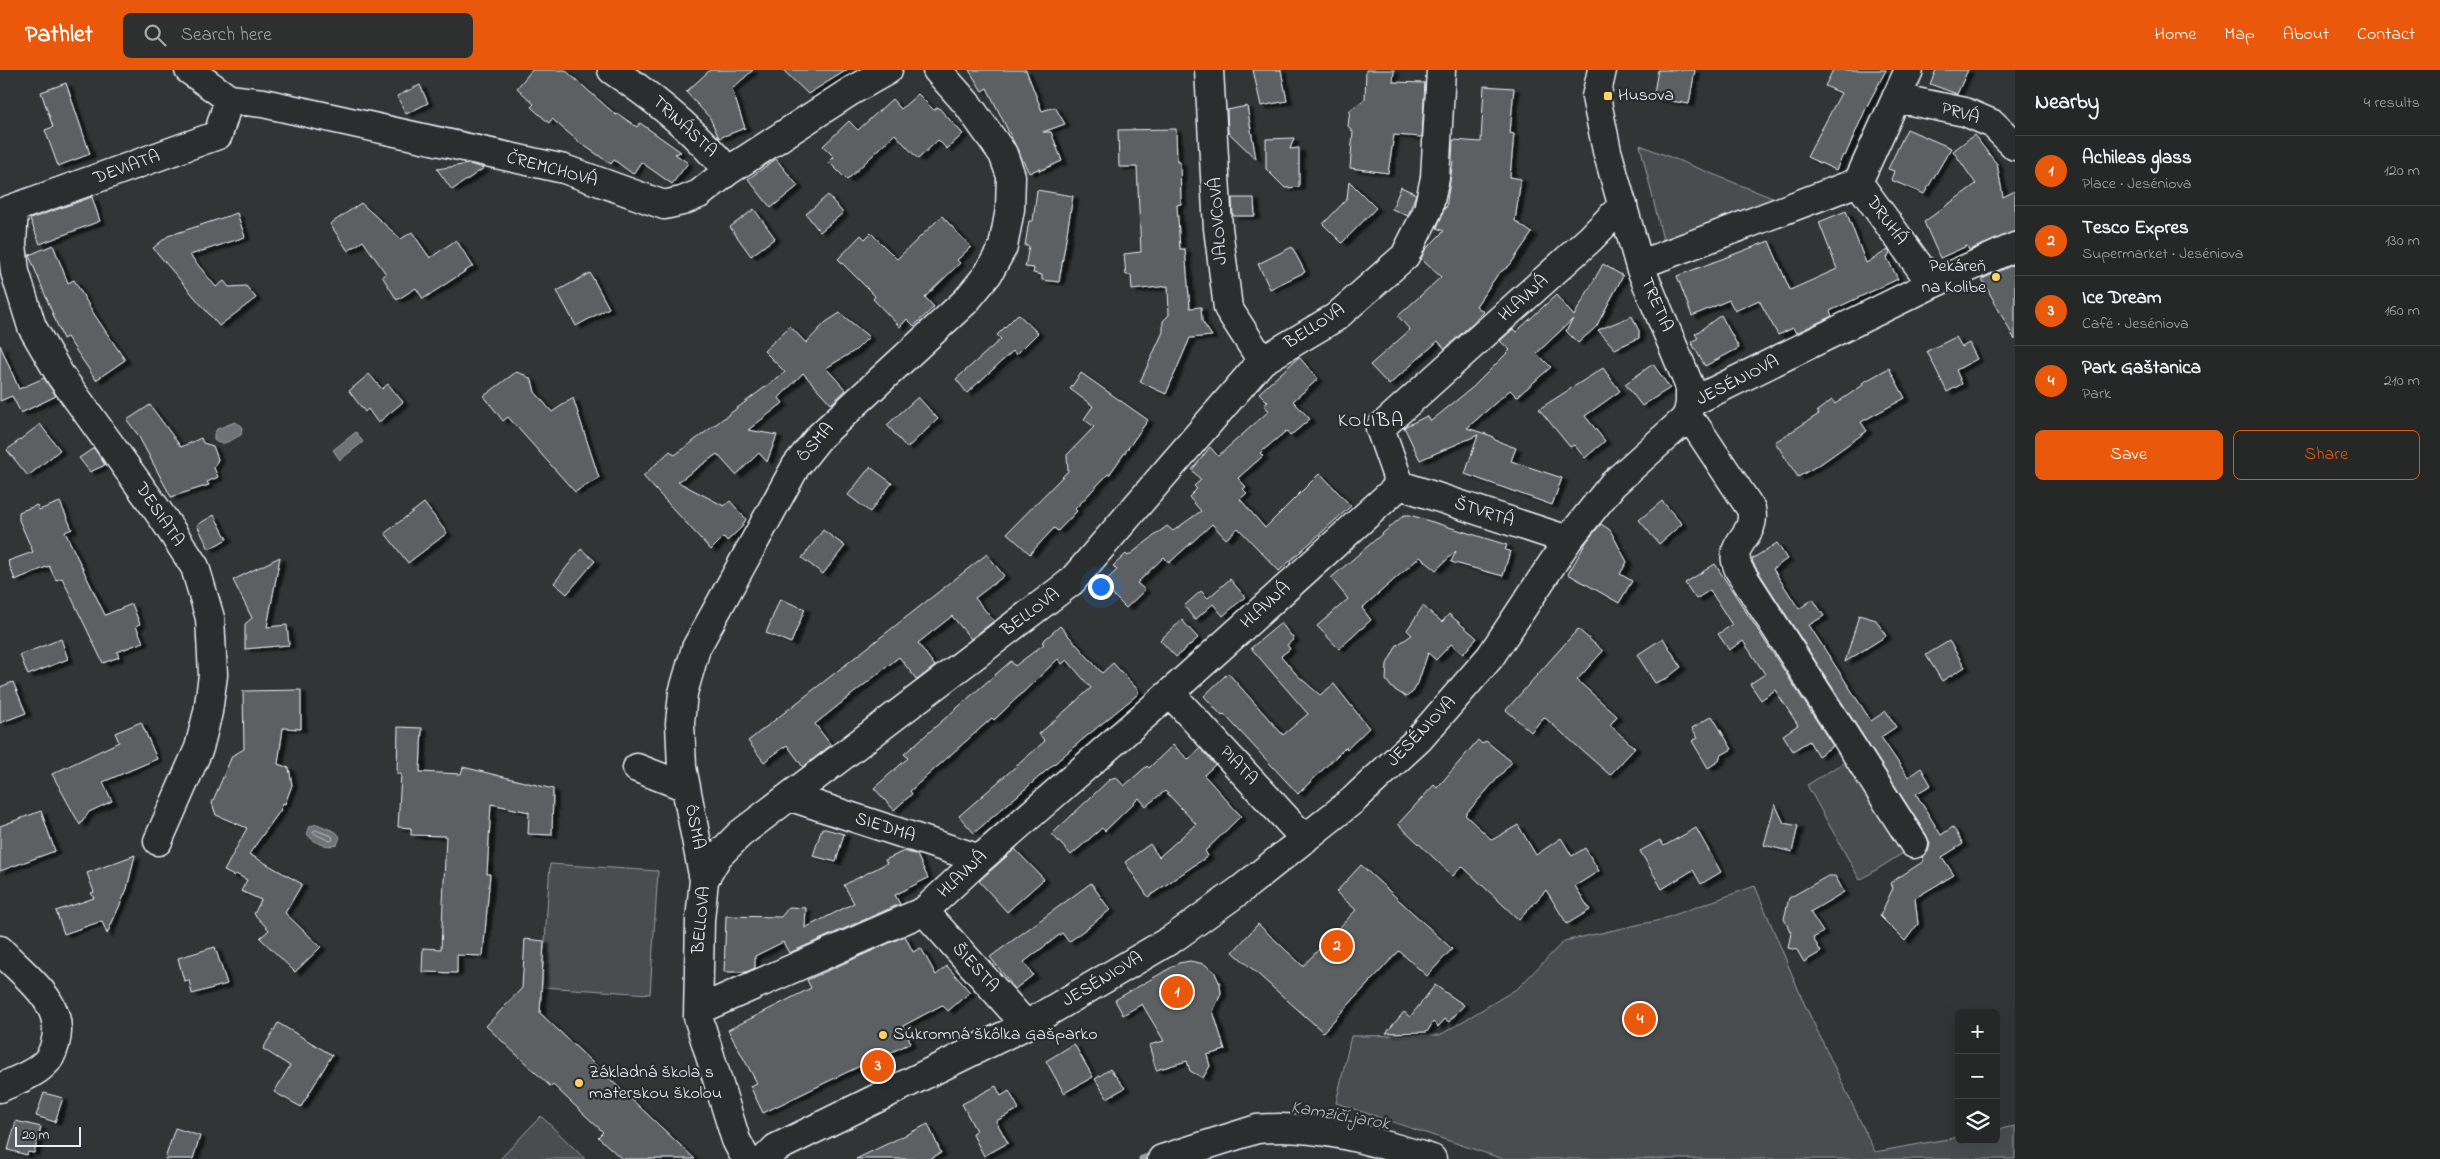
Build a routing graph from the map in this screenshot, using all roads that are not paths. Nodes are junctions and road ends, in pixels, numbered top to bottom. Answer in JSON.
{"nodes":[{"id":1,"x":189,"y":70,"type":"edge"},
{"id":2,"x":612,"y":70,"type":"edge"},
{"id":3,"x":888,"y":70,"type":"edge"},
{"id":4,"x":937,"y":70,"type":"edge"},
{"id":5,"x":1209,"y":70,"type":"edge"},
{"id":6,"x":1442,"y":70,"type":"edge"},
{"id":7,"x":1602,"y":70,"type":"edge"},
{"id":8,"x":1909,"y":70,"type":"edge"},
{"id":9,"x":1896,"y":98,"type":"junction"},
{"id":10,"x":229,"y":99,"type":"junction"},
{"id":11,"x":2015,"y":146,"type":"edge"},
{"id":12,"x":728,"y":171,"type":"junction"},
{"id":13,"x":1858,"y":182,"type":"junction"},
{"id":14,"x":1623,"y":205,"type":"junction"},
{"id":15,"x":7,"y":210,"type":"edge"},
{"id":16,"x":2015,"y":247,"type":"edge"},
{"id":17,"x":1640,"y":267,"type":"junction"},
{"id":18,"x":1932,"y":284,"type":"junction"},
{"id":19,"x":1262,"y":361,"type":"junction"},
{"id":20,"x":1687,"y":412,"type":"junction"},
{"id":21,"x":1400,"y":486,"type":"junction"},
{"id":22,"x":1568,"y":540,"type":"junction"},
{"id":23,"x":1170,"y":693,"type":"junction"},
{"id":24,"x":637,"y":768,"type":"dead end"},
{"id":25,"x":684,"y":777,"type":"junction"},
{"id":26,"x":791,"y":797,"type":"junction"},
{"id":27,"x":1305,"y":839,"type":"junction"},
{"id":28,"x":158,"y":841,"type":"dead end"},
{"id":29,"x":1914,"y":844,"type":"dead end"},
{"id":30,"x":980,"y":859,"type":"junction"},
{"id":31,"x":704,"y":880,"type":"junction"},
{"id":32,"x":924,"y":911,"type":"junction"},
{"id":33,"x":0,"y":950,"type":"edge"},
{"id":34,"x":698,"y":1017,"type":"junction"},
{"id":35,"x":1026,"y":1025,"type":"junction"},
{"id":36,"x":0,"y":1088,"type":"edge"},
{"id":37,"x":746,"y":1159,"type":"edge"},
{"id":38,"x":765,"y":1159,"type":"edge"},
{"id":39,"x":1162,"y":1159,"type":"edge"},
{"id":40,"x":1432,"y":1159,"type":"edge"}],
"edges":[{"from":1,"to":10,"type":"street","name":"ČREMCHOVÁ"},
{"from":2,"to":12,"type":"street","name":"TRINÁSTA"},
{"from":3,"to":12,"type":"street","name":"ČREMCHOVÁ"},
{"from":4,"to":25,"type":"street","name":"ÔSMA"},
{"from":5,"to":19,"type":"street","name":"JALOVCOVÁ"},
{"from":6,"to":19,"type":"street","name":"BELLOVA"},
{"from":7,"to":14,"type":"street"},
{"from":8,"to":9,"type":"street"},
{"from":9,"to":11,"type":"street","name":"PRVÁ"},
{"from":9,"to":13,"type":"street"},
{"from":10,"to":12,"type":"street","name":"ČREMCHOVÁ"},
{"from":10,"to":15,"type":"street","name":"DEVIATA"},
{"from":13,"to":17,"type":"street"},
{"from":13,"to":18,"type":"street","name":"DRUHÁ"},
{"from":14,"to":17,"type":"street","name":"TRETIA"},
{"from":14,"to":21,"type":"street","name":"HLAVNÁ"},
{"from":15,"to":28,"type":"street","name":"DESIATA"},
{"from":16,"to":18,"type":"street","name":"JESÉNIOVA"},
{"from":17,"to":20,"type":"street","name":"TRETIA"},
{"from":18,"to":20,"type":"street","name":"JESÉNIOVA"},
{"from":19,"to":26,"type":"street","name":"BELLOVA"},
{"from":20,"to":22,"type":"street","name":"JESÉNIOVA"},
{"from":20,"to":29,"type":"street"},
{"from":21,"to":22,"type":"street","name":"ŠTVRTÁ"},
{"from":21,"to":23,"type":"street","name":"HLAVNÁ"},
{"from":22,"to":27,"type":"street","name":"JESÉNIOVA"},
{"from":23,"to":27,"type":"street","name":"PIATA"},
{"from":23,"to":30,"type":"street","name":"HLAVNÁ"},
{"from":24,"to":25,"type":"street"},
{"from":25,"to":31,"type":"street","name":"ÔSMA"},
{"from":26,"to":30,"type":"street","name":"SIEDMA"},
{"from":26,"to":31,"type":"street","name":"BELLOVA"},
{"from":27,"to":35,"type":"street","name":"JESÉNIOVA"},
{"from":30,"to":32,"type":"street","name":"HLAVNÁ"},
{"from":31,"to":34,"type":"street","name":"BELLOVA"},
{"from":32,"to":34,"type":"street","name":"HLAVNÁ"},
{"from":32,"to":35,"type":"street","name":"ŠIESTA"},
{"from":33,"to":36,"type":"street"},
{"from":34,"to":37,"type":"street","name":"BELLOVA"},
{"from":35,"to":38,"type":"street","name":"JESÉNIOVA"},
{"from":39,"to":40,"type":"street"}]}
